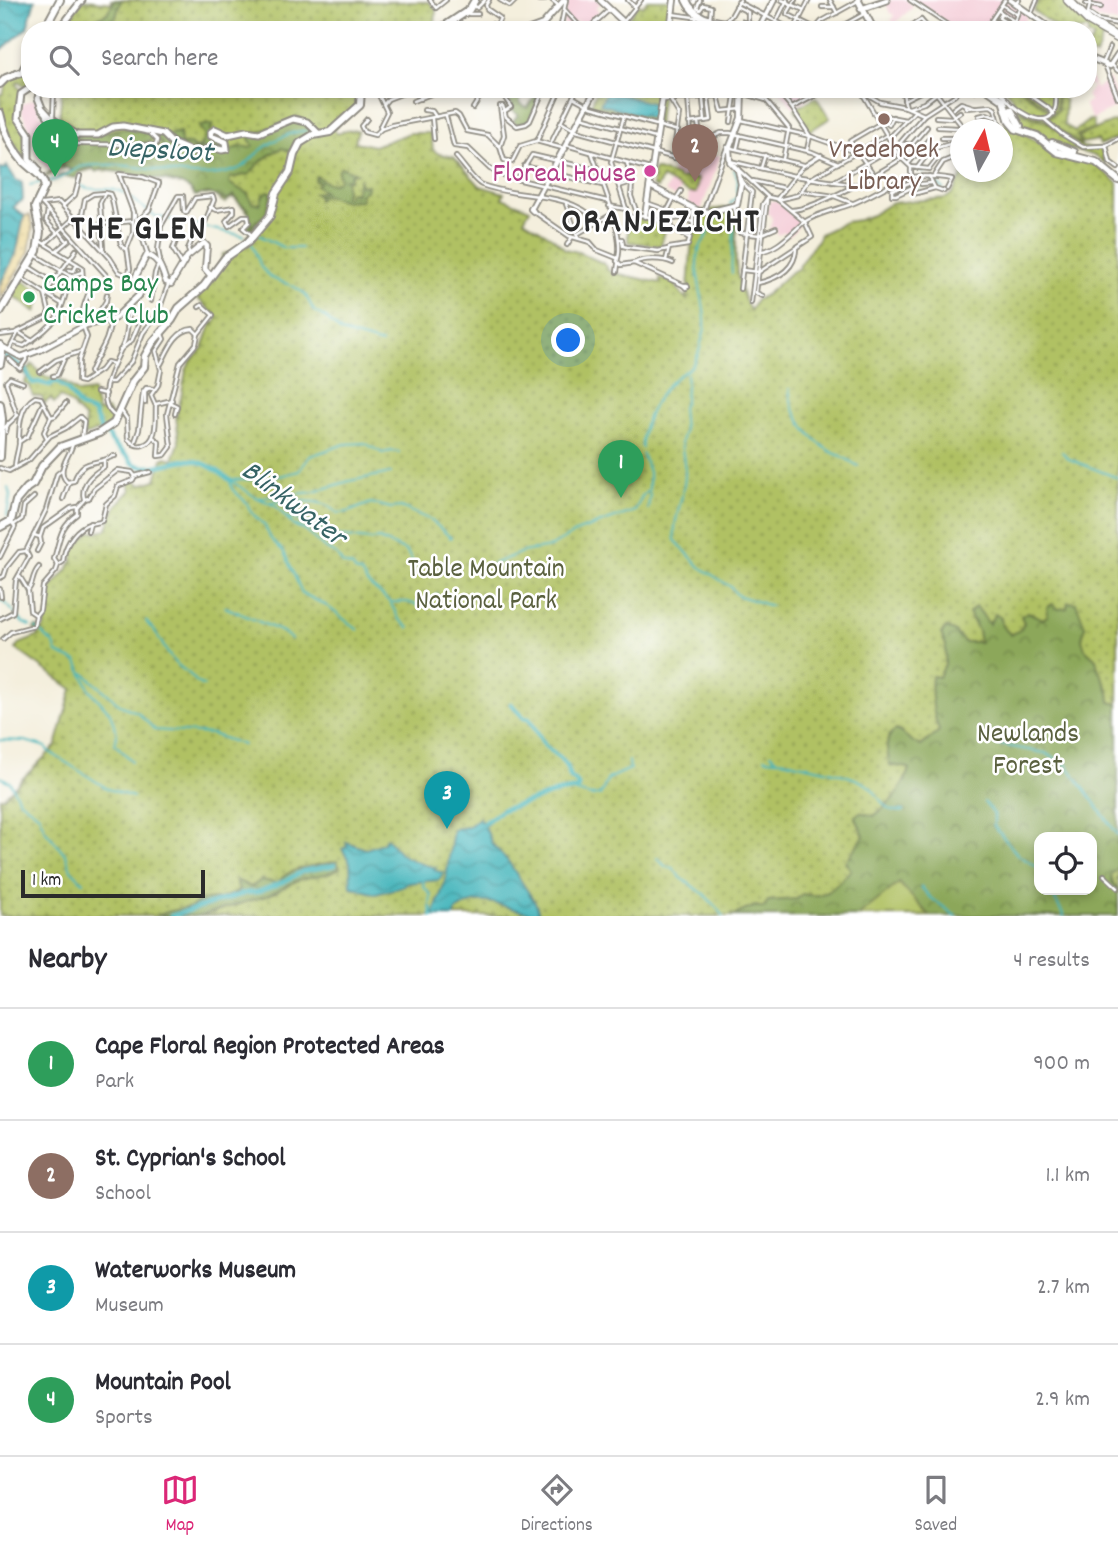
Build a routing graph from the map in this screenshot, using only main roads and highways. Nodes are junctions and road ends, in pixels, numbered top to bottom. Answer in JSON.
{"nodes":[{"id":1,"x":60,"y":0,"type":"edge"},
{"id":2,"x":82,"y":0,"type":"edge"},
{"id":3,"x":687,"y":0,"type":"edge"},
{"id":4,"x":887,"y":0,"type":"edge"},
{"id":5,"x":1069,"y":0,"type":"edge"},
{"id":6,"x":858,"y":1,"type":"edge"},
{"id":7,"x":474,"y":2,"type":"edge"},
{"id":8,"x":863,"y":11,"type":"junction"},
{"id":9,"x":49,"y":21,"type":"edge"},
{"id":10,"x":66,"y":21,"type":"edge"},
{"id":11,"x":452,"y":21,"type":"edge"},
{"id":12,"x":722,"y":21,"type":"edge"},
{"id":13,"x":868,"y":21,"type":"edge"},
{"id":14,"x":1091,"y":21,"type":"edge"},
{"id":15,"x":1095,"y":21,"type":"edge"},
{"id":16,"x":1097,"y":22,"type":"edge"},
{"id":17,"x":1097,"y":25,"type":"edge"},
{"id":18,"x":1118,"y":36,"type":"edge"},
{"id":19,"x":21,"y":72,"type":"edge"},
{"id":20,"x":0,"y":84,"type":"edge"},
{"id":21,"x":21,"y":93,"type":"edge"},
{"id":22,"x":37,"y":98,"type":"edge"},
{"id":23,"x":360,"y":98,"type":"edge"},
{"id":24,"x":1001,"y":98,"type":"edge"},
{"id":25,"x":1005,"y":98,"type":"edge"},
{"id":26,"x":1011,"y":106,"type":"road end"},
{"id":27,"x":0,"y":113,"type":"edge"},
{"id":28,"x":1020,"y":126,"type":"junction"},
{"id":29,"x":323,"y":134,"type":"junction"},
{"id":30,"x":37,"y":171,"type":"junction"},
{"id":31,"x":1118,"y":177,"type":"edge"},
{"id":32,"x":0,"y":312,"type":"edge"},
{"id":33,"x":0,"y":346,"type":"edge"},
{"id":34,"x":0,"y":364,"type":"edge"},
{"id":35,"x":0,"y":404,"type":"edge"},
{"id":36,"x":4,"y":431,"type":"edge"},
{"id":37,"x":1,"y":442,"type":"edge"},
{"id":38,"x":0,"y":457,"type":"edge"},
{"id":39,"x":0,"y":527,"type":"edge"}],
"edges":[{"from":1,"to":9,"type":"main road"},
{"from":2,"to":10,"type":"main road"},
{"from":3,"to":12,"type":"main road"},
{"from":4,"to":8,"type":"main road"},
{"from":5,"to":14,"type":"highway"},
{"from":5,"to":15,"type":"highway"},
{"from":6,"to":8,"type":"main road"},
{"from":7,"to":11,"type":"main road"},
{"from":8,"to":13,"type":"main road"},
{"from":16,"to":18,"type":"highway"},
{"from":17,"to":18,"type":"highway"},
{"from":19,"to":20,"type":"main road"},
{"from":21,"to":30,"type":"main road"},
{"from":22,"to":29,"type":"main road"},
{"from":23,"to":29,"type":"main road"},
{"from":24,"to":31,"type":"main road"},
{"from":25,"to":28,"type":"main road"},
{"from":26,"to":28,"type":"main road"},
{"from":27,"to":30,"type":"main road"},
{"from":28,"to":31,"type":"main road"},
{"from":29,"to":39,"type":"main road"},
{"from":30,"to":32,"type":"main road"},
{"from":33,"to":34,"type":"main road"},
{"from":35,"to":36,"type":"main road"},
{"from":36,"to":37,"type":"main road"},
{"from":37,"to":38,"type":"main road"}]}
